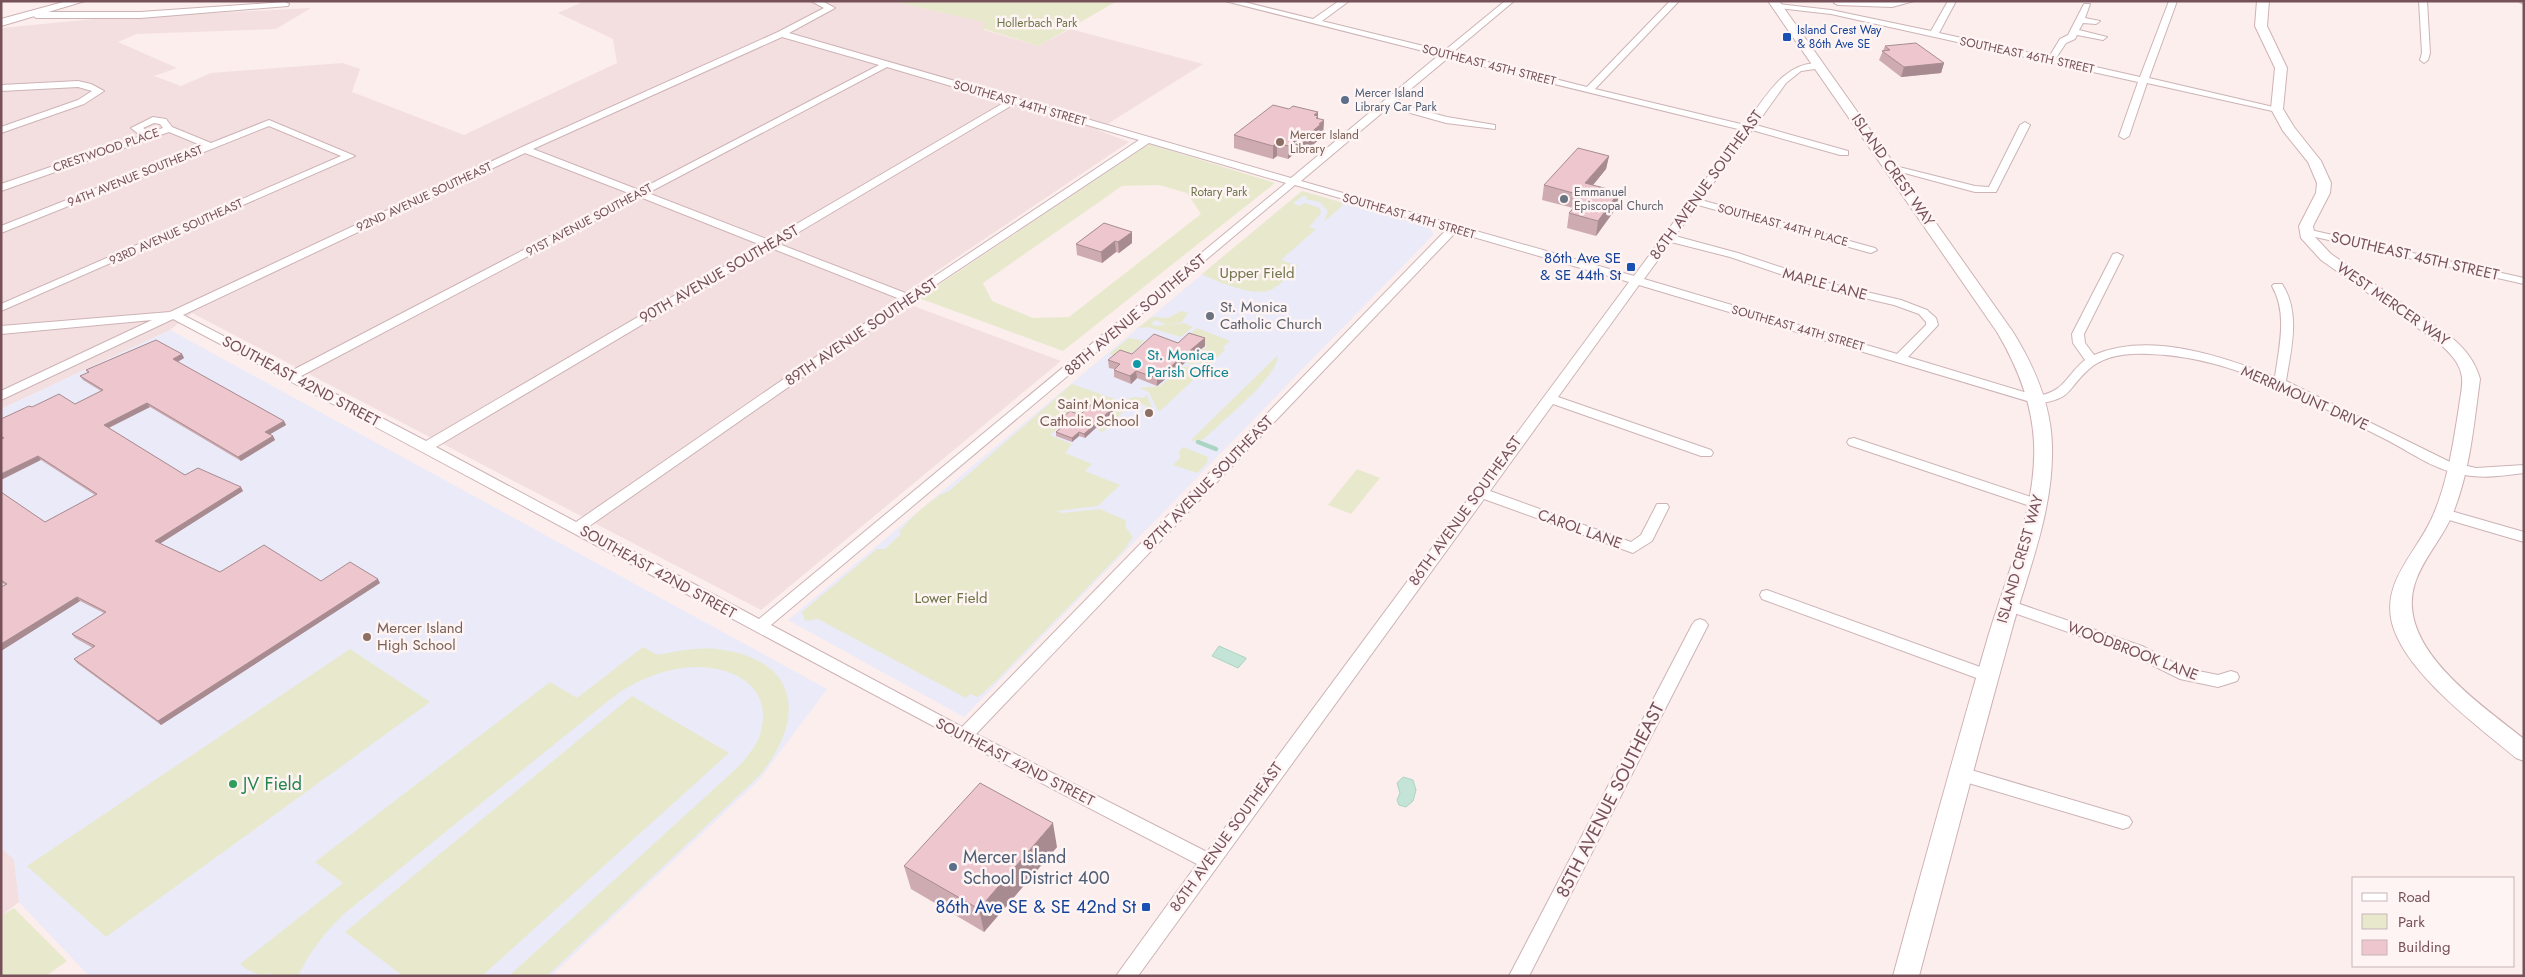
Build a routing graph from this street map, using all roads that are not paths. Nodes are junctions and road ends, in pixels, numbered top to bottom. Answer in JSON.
{"nodes":[{"id":1,"x":80,"y":1,"type":"edge"},
{"id":2,"x":815,"y":1,"type":"edge"},
{"id":3,"x":1229,"y":1,"type":"edge"},
{"id":4,"x":1345,"y":1,"type":"edge"},
{"id":5,"x":1510,"y":1,"type":"edge"},
{"id":6,"x":1676,"y":1,"type":"edge"},
{"id":7,"x":1910,"y":1,"type":"edge"},
{"id":8,"x":1952,"y":1,"type":"edge"},
{"id":9,"x":2174,"y":1,"type":"edge"},
{"id":10,"x":2263,"y":1,"type":"edge"},
{"id":11,"x":2422,"y":1,"type":"edge"},
{"id":12,"x":1839,"y":2,"type":"edge"},
{"id":13,"x":1775,"y":3,"type":"edge"},
{"id":14,"x":285,"y":4,"type":"dead end"},
{"id":15,"x":2087,"y":6,"type":"dead end"},
{"id":16,"x":1831,"y":12,"type":"junction"},
{"id":17,"x":36,"y":15,"type":"junction"},
{"id":18,"x":2079,"y":20,"type":"junction"},
{"id":19,"x":2096,"y":21,"type":"dead end"},
{"id":20,"x":1315,"y":22,"type":"junction"},
{"id":21,"x":1,"y":23,"type":"edge"},
{"id":22,"x":2074,"y":32,"type":"junction"},
{"id":23,"x":781,"y":34,"type":"junction"},
{"id":24,"x":1934,"y":34,"type":"junction"},
{"id":25,"x":2103,"y":38,"type":"dead end"},
{"id":26,"x":1447,"y":54,"type":"junction"},
{"id":27,"x":2051,"y":60,"type":"junction"},
{"id":28,"x":2424,"y":60,"type":"dead end"},
{"id":29,"x":887,"y":64,"type":"junction"},
{"id":30,"x":1819,"y":66,"type":"junction"},
{"id":31,"x":2143,"y":80,"type":"junction"},
{"id":32,"x":1,"y":88,"type":"edge"},
{"id":33,"x":1589,"y":90,"type":"junction"},
{"id":34,"x":1013,"y":101,"type":"junction"},
{"id":35,"x":1388,"y":104,"type":"junction"},
{"id":36,"x":2277,"y":109,"type":"junction"},
{"id":37,"x":2025,"y":124,"type":"dead end"},
{"id":38,"x":1492,"y":127,"type":"dead end"},
{"id":39,"x":1749,"y":128,"type":"junction"},
{"id":40,"x":1,"y":130,"type":"edge"},
{"id":41,"x":2124,"y":136,"type":"dead end"},
{"id":42,"x":1148,"y":139,"type":"junction"},
{"id":43,"x":211,"y":146,"type":"junction"},
{"id":44,"x":525,"y":149,"type":"junction"},
{"id":45,"x":1844,"y":153,"type":"dead end"},
{"id":46,"x":350,"y":156,"type":"joint"},
{"id":47,"x":1891,"y":168,"type":"junction"},
{"id":48,"x":1296,"y":182,"type":"junction"},
{"id":49,"x":1,"y":188,"type":"edge"},
{"id":50,"x":640,"y":193,"type":"junction"},
{"id":51,"x":1695,"y":201,"type":"junction"},
{"id":52,"x":1453,"y":229,"type":"junction"},
{"id":53,"x":1,"y":230,"type":"edge"},
{"id":54,"x":2306,"y":232,"type":"junction"},
{"id":55,"x":1668,"y":238,"type":"junction"},
{"id":56,"x":770,"y":244,"type":"junction"},
{"id":57,"x":1871,"y":250,"type":"dead end"},
{"id":58,"x":2117,"y":256,"type":"dead end"},
{"id":59,"x":1635,"y":280,"type":"junction"},
{"id":60,"x":2524,"y":281,"type":"edge"},
{"id":61,"x":2278,"y":286,"type":"dead end"},
{"id":62,"x":909,"y":298,"type":"junction"},
{"id":63,"x":1,"y":308,"type":"edge"},
{"id":64,"x":174,"y":315,"type":"junction"},
{"id":65,"x":101,"y":321,"type":"junction"},
{"id":66,"x":1,"y":330,"type":"edge"},
{"id":67,"x":114,"y":344,"type":"junction"},
{"id":68,"x":1902,"y":358,"type":"junction"},
{"id":69,"x":2092,"y":361,"type":"junction"},
{"id":70,"x":292,"y":376,"type":"junction"},
{"id":71,"x":2280,"y":383,"type":"junction"},
{"id":72,"x":1,"y":396,"type":"edge"},
{"id":73,"x":1548,"y":398,"type":"junction"},
{"id":74,"x":2037,"y":400,"type":"junction"},
{"id":75,"x":1854,"y":442,"type":"dead end"},
{"id":76,"x":426,"y":446,"type":"junction"},
{"id":77,"x":1706,"y":453,"type":"dead end"},
{"id":78,"x":2524,"y":469,"type":"edge"},
{"id":79,"x":2458,"y":470,"type":"junction"},
{"id":80,"x":1479,"y":492,"type":"junction"},
{"id":81,"x":2038,"y":504,"type":"junction"},
{"id":82,"x":1662,"y":507,"type":"dead end"},
{"id":83,"x":2444,"y":514,"type":"junction"},
{"id":84,"x":577,"y":528,"type":"junction"},
{"id":85,"x":2524,"y":537,"type":"edge"},
{"id":86,"x":1767,"y":595,"type":"dead end"},
{"id":87,"x":2008,"y":605,"type":"junction"},
{"id":88,"x":1700,"y":625,"type":"dead end"},
{"id":89,"x":759,"y":627,"type":"junction"},
{"id":90,"x":1988,"y":676,"type":"junction"},
{"id":91,"x":2231,"y":677,"type":"dead end"},
{"id":92,"x":964,"y":736,"type":"junction"},
{"id":93,"x":2524,"y":752,"type":"edge"},
{"id":94,"x":1961,"y":774,"type":"junction"},
{"id":95,"x":2123,"y":822,"type":"dead end"},
{"id":96,"x":1208,"y":861,"type":"junction"},
{"id":97,"x":1126,"y":976,"type":"edge"},
{"id":98,"x":1519,"y":976,"type":"edge"},
{"id":99,"x":1906,"y":976,"type":"edge"}],
"edges":[{"from":1,"to":17,"type":"street"},
{"from":2,"to":23,"type":"street","name":"92ND AVENUE SOUTHEAST"},
{"from":3,"to":20,"type":"street","name":"SOUTHEAST 45TH STREET"},
{"from":4,"to":20,"type":"street"},
{"from":5,"to":26,"type":"street","name":"88TH AVENUE SOUTHEAST"},
{"from":6,"to":33,"type":"street"},
{"from":7,"to":12,"type":"street"},
{"from":8,"to":24,"type":"street"},
{"from":9,"to":31,"type":"street"},
{"from":10,"to":36,"type":"street"},
{"from":11,"to":28,"type":"street"},
{"from":12,"to":16,"type":"street"},
{"from":13,"to":16,"type":"street","name":"SOUTHEAST 46TH STREET"},
{"from":13,"to":30,"type":"street","name":"ISLAND CREST WAY"},
{"from":14,"to":17,"type":"street"},
{"from":15,"to":18,"type":"street"},
{"from":16,"to":24,"type":"street","name":"SOUTHEAST 46TH STREET"},
{"from":17,"to":21,"type":"street"},
{"from":18,"to":19,"type":"street"},
{"from":18,"to":22,"type":"street"},
{"from":20,"to":26,"type":"street","name":"SOUTHEAST 45TH STREET"},
{"from":22,"to":25,"type":"street"},
{"from":22,"to":27,"type":"street"},
{"from":23,"to":29,"type":"street","name":"SOUTHEAST 44TH STREET"},
{"from":23,"to":44,"type":"street","name":"92ND AVENUE SOUTHEAST"},
{"from":24,"to":27,"type":"street","name":"SOUTHEAST 46TH STREET"},
{"from":26,"to":33,"type":"street","name":"SOUTHEAST 45TH STREET"},
{"from":26,"to":35,"type":"street","name":"88TH AVENUE SOUTHEAST"},
{"from":27,"to":31,"type":"street","name":"SOUTHEAST 46TH STREET"},
{"from":29,"to":34,"type":"street","name":"SOUTHEAST 44TH STREET"},
{"from":29,"to":50,"type":"street","name":"91ST AVENUE SOUTHEAST"},
{"from":30,"to":39,"type":"street","name":"86TH AVENUE SOUTHEAST"},
{"from":30,"to":47,"type":"street","name":"ISLAND CREST WAY"},
{"from":31,"to":36,"type":"street","name":"SOUTHEAST 46TH STREET"},
{"from":31,"to":41,"type":"street"},
{"from":32,"to":40,"type":"street"},
{"from":33,"to":39,"type":"street","name":"SOUTHEAST 45TH STREET"},
{"from":34,"to":42,"type":"street","name":"SOUTHEAST 44TH STREET"},
{"from":34,"to":56,"type":"street","name":"90TH AVENUE SOUTHEAST"},
{"from":35,"to":38,"type":"street"},
{"from":35,"to":48,"type":"street","name":"88TH AVENUE SOUTHEAST"},
{"from":36,"to":54,"type":"street"},
{"from":37,"to":47,"type":"street"},
{"from":39,"to":45,"type":"street","name":"SOUTHEAST 45TH STREET"},
{"from":39,"to":51,"type":"street","name":"86TH AVENUE SOUTHEAST"},
{"from":42,"to":48,"type":"street","name":"SOUTHEAST 44TH STREET"},
{"from":42,"to":62,"type":"street","name":"89TH AVENUE SOUTHEAST"},
{"from":43,"to":46,"type":"street","name":"94TH AVENUE SOUTHEAST"},
{"from":43,"to":49,"type":"street","name":"CRESTWOOD PLACE"},
{"from":43,"to":53,"type":"street","name":"94TH AVENUE SOUTHEAST"},
{"from":44,"to":50,"type":"street"},
{"from":44,"to":64,"type":"street","name":"92ND AVENUE SOUTHEAST"},
{"from":46,"to":63,"type":"street","name":"93RD AVENUE SOUTHEAST"},
{"from":47,"to":74,"type":"street","name":"ISLAND CREST WAY"},
{"from":48,"to":52,"type":"street","name":"SOUTHEAST 44TH STREET"},
{"from":48,"to":89,"type":"street","name":"88TH AVENUE SOUTHEAST"},
{"from":50,"to":56,"type":"street"},
{"from":50,"to":70,"type":"street","name":"91ST AVENUE SOUTHEAST"},
{"from":51,"to":55,"type":"street","name":"86TH AVENUE SOUTHEAST"},
{"from":51,"to":57,"type":"street","name":"SOUTHEAST 44TH PLACE"},
{"from":52,"to":59,"type":"street","name":"SOUTHEAST 44TH STREET"},
{"from":52,"to":92,"type":"street","name":"87TH AVENUE SOUTHEAST"},
{"from":54,"to":60,"type":"street","name":"SOUTHEAST 45TH STREET"},
{"from":54,"to":79,"type":"street","name":"WEST MERCER WAY"},
{"from":55,"to":59,"type":"street","name":"86TH AVENUE SOUTHEAST"},
{"from":55,"to":68,"type":"street","name":"MAPLE LANE"},
{"from":56,"to":62,"type":"street"},
{"from":56,"to":76,"type":"street","name":"90TH AVENUE SOUTHEAST"},
{"from":58,"to":69,"type":"street"},
{"from":59,"to":68,"type":"street","name":"SOUTHEAST 44TH STREET"},
{"from":59,"to":73,"type":"street","name":"86TH AVENUE SOUTHEAST"},
{"from":61,"to":71,"type":"street"},
{"from":62,"to":84,"type":"street","name":"89TH AVENUE SOUTHEAST"},
{"from":64,"to":65,"type":"street"},
{"from":64,"to":67,"type":"street","name":"92ND AVENUE SOUTHEAST"},
{"from":64,"to":70,"type":"street","name":"SOUTHEAST 42ND STREET"},
{"from":65,"to":66,"type":"street"},
{"from":65,"to":67,"type":"street"},
{"from":67,"to":72,"type":"street","name":"92ND AVENUE SOUTHEAST"},
{"from":68,"to":74,"type":"street","name":"SOUTHEAST 44TH STREET"},
{"from":69,"to":71,"type":"street","name":"MERRIMOUNT DRIVE"},
{"from":69,"to":74,"type":"street","name":"MERRIMOUNT DRIVE"},
{"from":70,"to":76,"type":"street","name":"SOUTHEAST 42ND STREET"},
{"from":71,"to":79,"type":"street","name":"MERRIMOUNT DRIVE"},
{"from":73,"to":77,"type":"street"},
{"from":73,"to":80,"type":"street","name":"86TH AVENUE SOUTHEAST"},
{"from":74,"to":81,"type":"street","name":"ISLAND CREST WAY"},
{"from":75,"to":81,"type":"street"},
{"from":76,"to":84,"type":"street","name":"SOUTHEAST 42ND STREET"},
{"from":78,"to":79,"type":"street","name":"MERRIMOUNT DRIVE"},
{"from":79,"to":83,"type":"street","name":"WEST MERCER WAY"},
{"from":80,"to":82,"type":"street","name":"CAROL LANE"},
{"from":80,"to":96,"type":"street","name":"86TH AVENUE SOUTHEAST"},
{"from":81,"to":87,"type":"street","name":"ISLAND CREST WAY"},
{"from":83,"to":85,"type":"street"},
{"from":83,"to":93,"type":"street","name":"WEST MERCER WAY"},
{"from":84,"to":89,"type":"street","name":"SOUTHEAST 42ND STREET"},
{"from":86,"to":90,"type":"street"},
{"from":87,"to":90,"type":"street","name":"ISLAND CREST WAY"},
{"from":87,"to":91,"type":"street","name":"WOODBROOK LANE"},
{"from":88,"to":98,"type":"street","name":"85TH AVENUE SOUTHEAST"},
{"from":89,"to":92,"type":"street","name":"SOUTHEAST 42ND STREET"},
{"from":90,"to":94,"type":"street","name":"ISLAND CREST WAY"},
{"from":92,"to":96,"type":"street","name":"SOUTHEAST 42ND STREET"},
{"from":94,"to":95,"type":"street"},
{"from":94,"to":99,"type":"street","name":"ISLAND CREST WAY"},
{"from":96,"to":97,"type":"street","name":"86TH AVENUE SOUTHEAST"}]}
